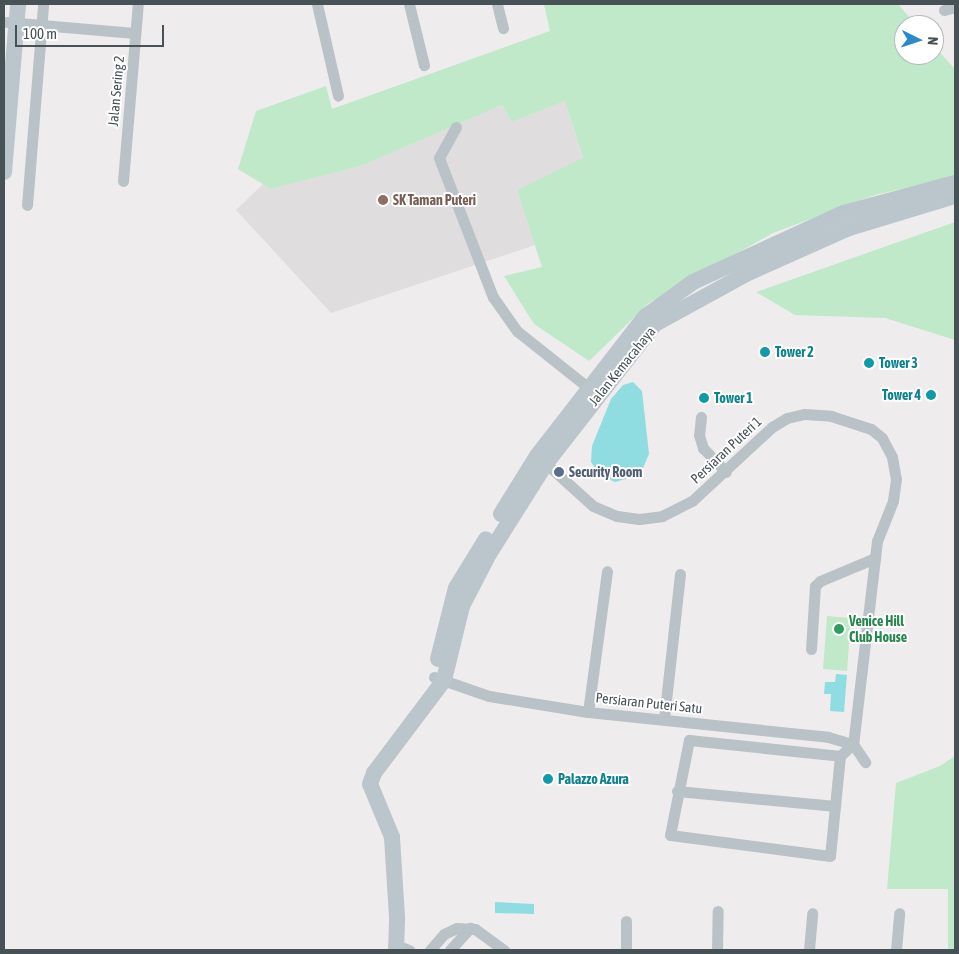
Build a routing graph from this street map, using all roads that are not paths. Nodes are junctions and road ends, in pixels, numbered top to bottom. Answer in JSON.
{"nodes":[{"id":1,"x":8,"y":4,"type":"edge"},
{"id":2,"x":18,"y":4,"type":"edge"},
{"id":3,"x":44,"y":4,"type":"edge"},
{"id":4,"x":138,"y":4,"type":"edge"},
{"id":5,"x":317,"y":4,"type":"edge"},
{"id":6,"x":409,"y":4,"type":"edge"},
{"id":7,"x":497,"y":4,"type":"edge"},
{"id":8,"x":42,"y":25,"type":"junction"},
{"id":9,"x":10,"y":26,"type":"edge"},
{"id":10,"x":503,"y":28,"type":"dead end"},
{"id":11,"x":136,"y":33,"type":"junction"},
{"id":12,"x":424,"y":65,"type":"dead end"},
{"id":13,"x":4,"y":70,"type":"edge"},
{"id":14,"x":338,"y":96,"type":"dead end"},
{"id":15,"x":6,"y":123,"type":"edge"},
{"id":16,"x":456,"y":127,"type":"dead end"},
{"id":17,"x":4,"y":172,"type":"edge"},
{"id":18,"x":123,"y":181,"type":"dead end"},
{"id":19,"x":955,"y":183,"type":"edge"},
{"id":20,"x":955,"y":196,"type":"edge"},
{"id":21,"x":27,"y":205,"type":"dead end"},
{"id":22,"x":592,"y":392,"type":"junction"},
{"id":23,"x":701,"y":417,"type":"dead end"},
{"id":24,"x":542,"y":459,"type":"junction"},
{"id":25,"x":726,"y":472,"type":"junction"},
{"id":26,"x":875,"y":558,"type":"junction"},
{"id":27,"x":607,"y":571,"type":"dead end"},
{"id":28,"x":680,"y":574,"type":"dead end"},
{"id":29,"x":812,"y":649,"type":"dead end"},
{"id":30,"x":437,"y":683,"type":"junction"},
{"id":31,"x":588,"y":712,"type":"junction"},
{"id":32,"x":664,"y":719,"type":"junction"},
{"id":33,"x":853,"y":744,"type":"junction"},
{"id":34,"x":840,"y":756,"type":"junction"},
{"id":35,"x":865,"y":762,"type":"dead end"},
{"id":36,"x":677,"y":791,"type":"junction"},
{"id":37,"x":835,"y":806,"type":"junction"},
{"id":38,"x":718,"y":911,"type":"dead end"},
{"id":39,"x":812,"y":913,"type":"dead end"},
{"id":40,"x":899,"y":913,"type":"dead end"},
{"id":41,"x":626,"y":921,"type":"dead end"},
{"id":42,"x":470,"y":928,"type":"junction"},
{"id":43,"x":401,"y":949,"type":"edge"},
{"id":44,"x":430,"y":950,"type":"edge"},
{"id":45,"x":450,"y":950,"type":"edge"},
{"id":46,"x":504,"y":950,"type":"edge"},
{"id":47,"x":626,"y":950,"type":"edge"},
{"id":48,"x":717,"y":950,"type":"edge"},
{"id":49,"x":809,"y":950,"type":"edge"},
{"id":50,"x":896,"y":950,"type":"edge"}],
"edges":[{"from":1,"to":9,"type":"street"},
{"from":2,"to":9,"type":"street"},
{"from":3,"to":8,"type":"street"},
{"from":4,"to":11,"type":"street","name":"Jalan Sering 2"},
{"from":5,"to":14,"type":"street"},
{"from":6,"to":12,"type":"street"},
{"from":7,"to":10,"type":"street"},
{"from":8,"to":9,"type":"street"},
{"from":8,"to":11,"type":"street"},
{"from":8,"to":21,"type":"street"},
{"from":9,"to":13,"type":"street"},
{"from":9,"to":15,"type":"street"},
{"from":11,"to":18,"type":"street","name":"Jalan Sering 2"},
{"from":15,"to":17,"type":"street"},
{"from":16,"to":22,"type":"street"},
{"from":19,"to":22,"type":"street","name":"Jalan Kemacahaya"},
{"from":20,"to":22,"type":"street","name":"Jalan Kemacahaya"},
{"from":22,"to":24,"type":"street","name":"Jalan Kemacahaya"},
{"from":23,"to":25,"type":"street"},
{"from":24,"to":25,"type":"street","name":"Persiaran Puteri 1"},
{"from":24,"to":30,"type":"street","name":"Jalan Kemacahaya"},
{"from":25,"to":26,"type":"street","name":"Persiaran Puteri 1"},
{"from":26,"to":29,"type":"street"},
{"from":26,"to":33,"type":"street","name":"Persiaran Puteri 1"},
{"from":27,"to":31,"type":"street"},
{"from":28,"to":32,"type":"street"},
{"from":30,"to":31,"type":"street","name":"Persiaran Puteri Satu"},
{"from":30,"to":43,"type":"street","name":"Jalan Kemacahaya"},
{"from":31,"to":32,"type":"street","name":"Persiaran Puteri Satu"},
{"from":32,"to":33,"type":"street","name":"Persiaran Puteri Satu"},
{"from":33,"to":34,"type":"street"},
{"from":33,"to":35,"type":"street"},
{"from":34,"to":36,"type":"street"},
{"from":34,"to":37,"type":"street"},
{"from":36,"to":37,"type":"street"},
{"from":36,"to":37,"type":"street"},
{"from":38,"to":48,"type":"street"},
{"from":39,"to":49,"type":"street"},
{"from":40,"to":50,"type":"street"},
{"from":41,"to":47,"type":"street"},
{"from":42,"to":44,"type":"street"},
{"from":42,"to":45,"type":"street"},
{"from":42,"to":46,"type":"street"}]}
